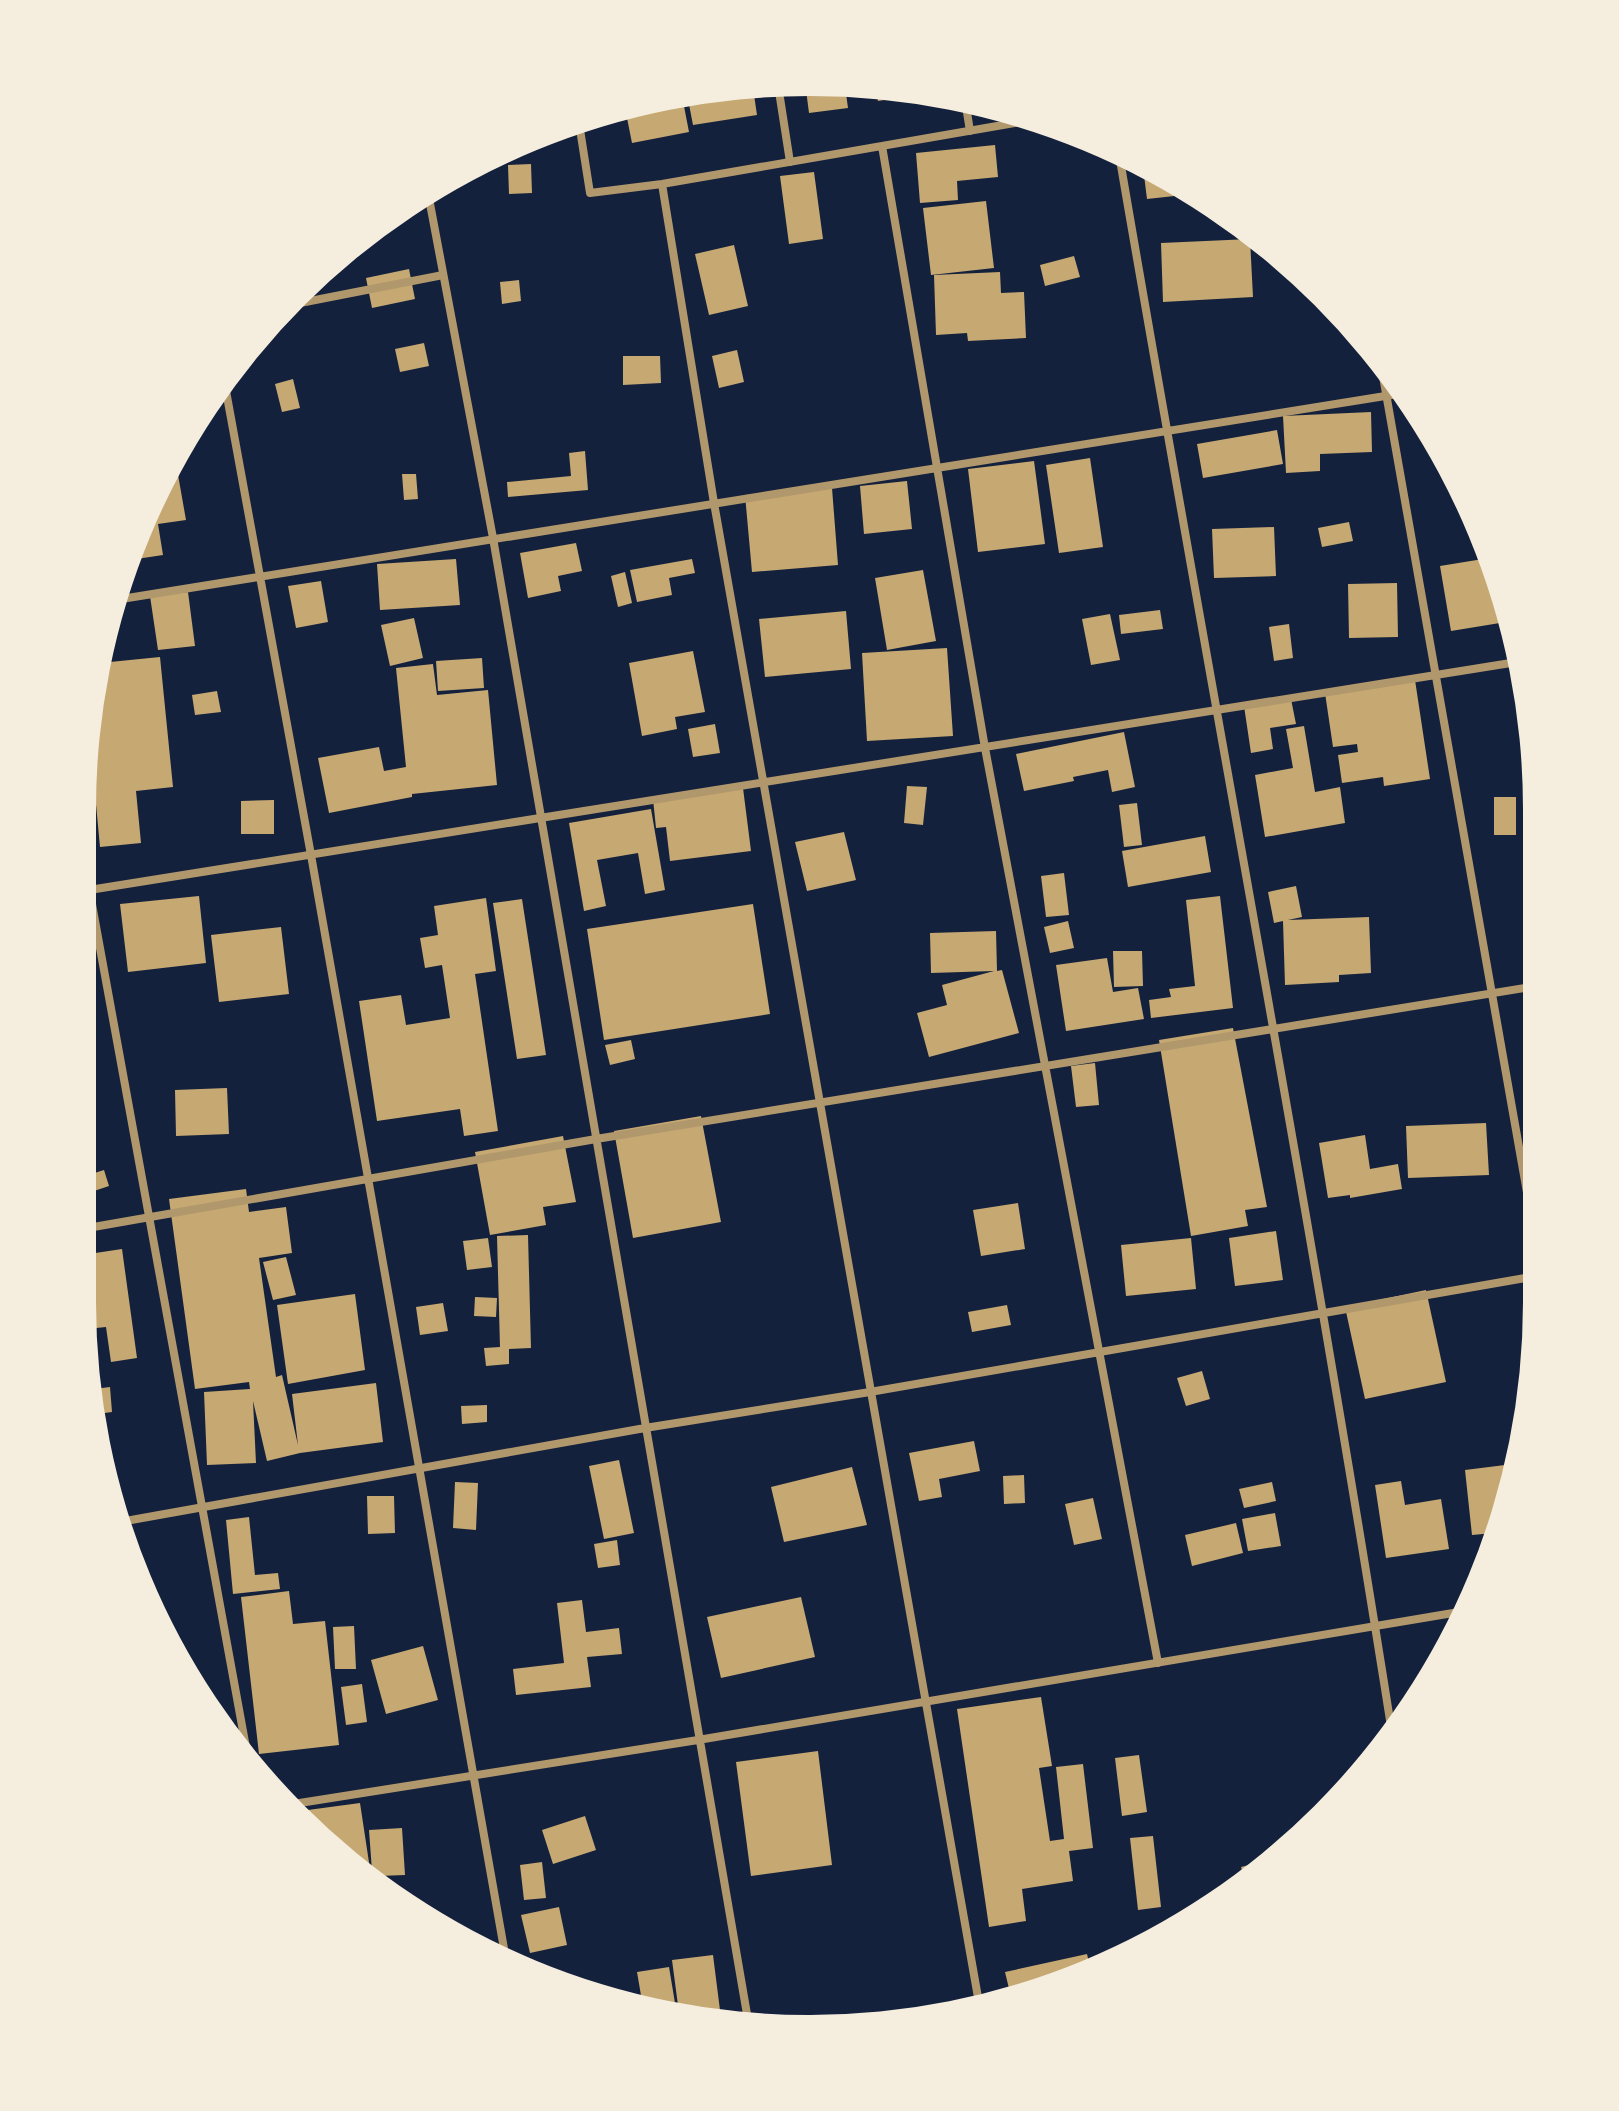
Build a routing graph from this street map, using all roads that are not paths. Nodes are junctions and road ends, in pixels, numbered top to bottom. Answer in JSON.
{"nodes":[{"id":1,"x":780,"y":97,"type":"edge"},
{"id":2,"x":967,"y":114,"type":"edge"},
{"id":3,"x":1008,"y":124,"type":"edge"},
{"id":4,"x":970,"y":131,"type":"junction"},
{"id":5,"x":581,"y":134,"type":"edge"},
{"id":6,"x":882,"y":146,"type":"junction"},
{"id":7,"x":790,"y":162,"type":"junction"},
{"id":8,"x":1121,"y":168,"type":"edge"},
{"id":9,"x":662,"y":184,"type":"junction"},
{"id":10,"x":430,"y":206,"type":"edge"},
{"id":11,"x":443,"y":275,"type":"junction"},
{"id":12,"x":309,"y":301,"type":"edge"},
{"id":13,"x":1385,"y":387,"type":"edge"},
{"id":14,"x":1386,"y":395,"type":"junction"},
{"id":15,"x":1390,"y":395,"type":"edge"},
{"id":16,"x":227,"y":397,"type":"edge"},
{"id":17,"x":1166,"y":431,"type":"junction"},
{"id":18,"x":936,"y":467,"type":"junction"},
{"id":19,"x":714,"y":503,"type":"junction"},
{"id":20,"x":493,"y":538,"type":"junction"},
{"id":21,"x":259,"y":576,"type":"junction"},
{"id":22,"x":128,"y":598,"type":"edge"},
{"id":23,"x":1508,"y":664,"type":"edge"},
{"id":24,"x":1435,"y":676,"type":"junction"},
{"id":25,"x":1219,"y":710,"type":"junction"},
{"id":26,"x":985,"y":748,"type":"junction"},
{"id":27,"x":764,"y":782,"type":"junction"},
{"id":28,"x":541,"y":818,"type":"junction"},
{"id":29,"x":311,"y":855,"type":"junction"},
{"id":30,"x":96,"y":889,"type":"edge"},
{"id":31,"x":96,"y":943,"type":"edge"},
{"id":32,"x":1523,"y":988,"type":"edge"},
{"id":33,"x":1491,"y":994,"type":"junction"},
{"id":34,"x":1273,"y":1030,"type":"junction"},
{"id":35,"x":1045,"y":1068,"type":"junction"},
{"id":36,"x":820,"y":1104,"type":"junction"},
{"id":37,"x":596,"y":1139,"type":"junction"},
{"id":38,"x":1523,"y":1171,"type":"edge"},
{"id":39,"x":369,"y":1178,"type":"junction"},
{"id":40,"x":148,"y":1216,"type":"junction"},
{"id":41,"x":96,"y":1226,"type":"edge"},
{"id":42,"x":1523,"y":1278,"type":"edge"},
{"id":43,"x":1322,"y":1313,"type":"junction"},
{"id":44,"x":1099,"y":1351,"type":"junction"},
{"id":45,"x":870,"y":1392,"type":"junction"},
{"id":46,"x":645,"y":1428,"type":"junction"},
{"id":47,"x":420,"y":1470,"type":"junction"},
{"id":48,"x":202,"y":1508,"type":"junction"},
{"id":49,"x":131,"y":1520,"type":"edge"},
{"id":50,"x":1451,"y":1613,"type":"edge"},
{"id":51,"x":1375,"y":1626,"type":"junction"},
{"id":52,"x":1158,"y":1663,"type":"junction"},
{"id":53,"x":925,"y":1702,"type":"junction"},
{"id":54,"x":1389,"y":1717,"type":"edge"},
{"id":55,"x":244,"y":1737,"type":"edge"},
{"id":56,"x":698,"y":1740,"type":"junction"},
{"id":57,"x":474,"y":1776,"type":"junction"},
{"id":58,"x":302,"y":1803,"type":"edge"},
{"id":59,"x":503,"y":1946,"type":"edge"},
{"id":60,"x":978,"y":1995,"type":"edge"},
{"id":61,"x":746,"y":2012,"type":"edge"}],
"edges":[{"from":1,"to":7,"type":"street"},
{"from":2,"to":4,"type":"street"},
{"from":3,"to":4,"type":"street"},
{"from":4,"to":6,"type":"street"},
{"from":5,"to":9,"type":"street"},
{"from":6,"to":7,"type":"street"},
{"from":6,"to":18,"type":"street"},
{"from":7,"to":9,"type":"street"},
{"from":8,"to":17,"type":"street"},
{"from":9,"to":19,"type":"street"},
{"from":10,"to":11,"type":"street"},
{"from":11,"to":12,"type":"street"},
{"from":11,"to":20,"type":"street"},
{"from":13,"to":14,"type":"street"},
{"from":14,"to":15,"type":"street"},
{"from":14,"to":17,"type":"street"},
{"from":14,"to":24,"type":"street"},
{"from":16,"to":21,"type":"street"},
{"from":17,"to":18,"type":"street"},
{"from":17,"to":25,"type":"street"},
{"from":18,"to":19,"type":"street"},
{"from":18,"to":26,"type":"street"},
{"from":19,"to":20,"type":"street"},
{"from":19,"to":27,"type":"street"},
{"from":20,"to":21,"type":"street"},
{"from":20,"to":28,"type":"street"},
{"from":21,"to":22,"type":"street"},
{"from":21,"to":29,"type":"street"},
{"from":23,"to":24,"type":"street"},
{"from":24,"to":25,"type":"street"},
{"from":24,"to":33,"type":"street"},
{"from":25,"to":26,"type":"street"},
{"from":25,"to":34,"type":"street"},
{"from":26,"to":27,"type":"street"},
{"from":26,"to":35,"type":"street"},
{"from":27,"to":28,"type":"street"},
{"from":27,"to":36,"type":"street"},
{"from":28,"to":29,"type":"street"},
{"from":28,"to":37,"type":"street"},
{"from":29,"to":30,"type":"street"},
{"from":29,"to":39,"type":"street"},
{"from":31,"to":40,"type":"street"},
{"from":32,"to":33,"type":"street"},
{"from":33,"to":34,"type":"street"},
{"from":33,"to":38,"type":"street"},
{"from":34,"to":35,"type":"street"},
{"from":34,"to":43,"type":"street"},
{"from":35,"to":36,"type":"street"},
{"from":35,"to":44,"type":"street"},
{"from":36,"to":37,"type":"street"},
{"from":36,"to":45,"type":"street"},
{"from":37,"to":39,"type":"street"},
{"from":37,"to":46,"type":"street"},
{"from":39,"to":40,"type":"street"},
{"from":39,"to":47,"type":"street"},
{"from":40,"to":41,"type":"street"},
{"from":40,"to":48,"type":"street"},
{"from":42,"to":43,"type":"street"},
{"from":43,"to":44,"type":"street"},
{"from":43,"to":51,"type":"street"},
{"from":44,"to":45,"type":"street"},
{"from":44,"to":52,"type":"street"},
{"from":45,"to":46,"type":"street"},
{"from":45,"to":53,"type":"street"},
{"from":46,"to":47,"type":"street"},
{"from":46,"to":56,"type":"street"},
{"from":47,"to":48,"type":"street"},
{"from":47,"to":57,"type":"street"},
{"from":48,"to":49,"type":"street"},
{"from":48,"to":55,"type":"street"},
{"from":50,"to":51,"type":"street"},
{"from":51,"to":52,"type":"street"},
{"from":51,"to":54,"type":"street"},
{"from":52,"to":53,"type":"street"},
{"from":53,"to":56,"type":"street"},
{"from":53,"to":60,"type":"street"},
{"from":56,"to":57,"type":"street"},
{"from":56,"to":61,"type":"street"},
{"from":57,"to":58,"type":"street"},
{"from":57,"to":59,"type":"street"}]}
